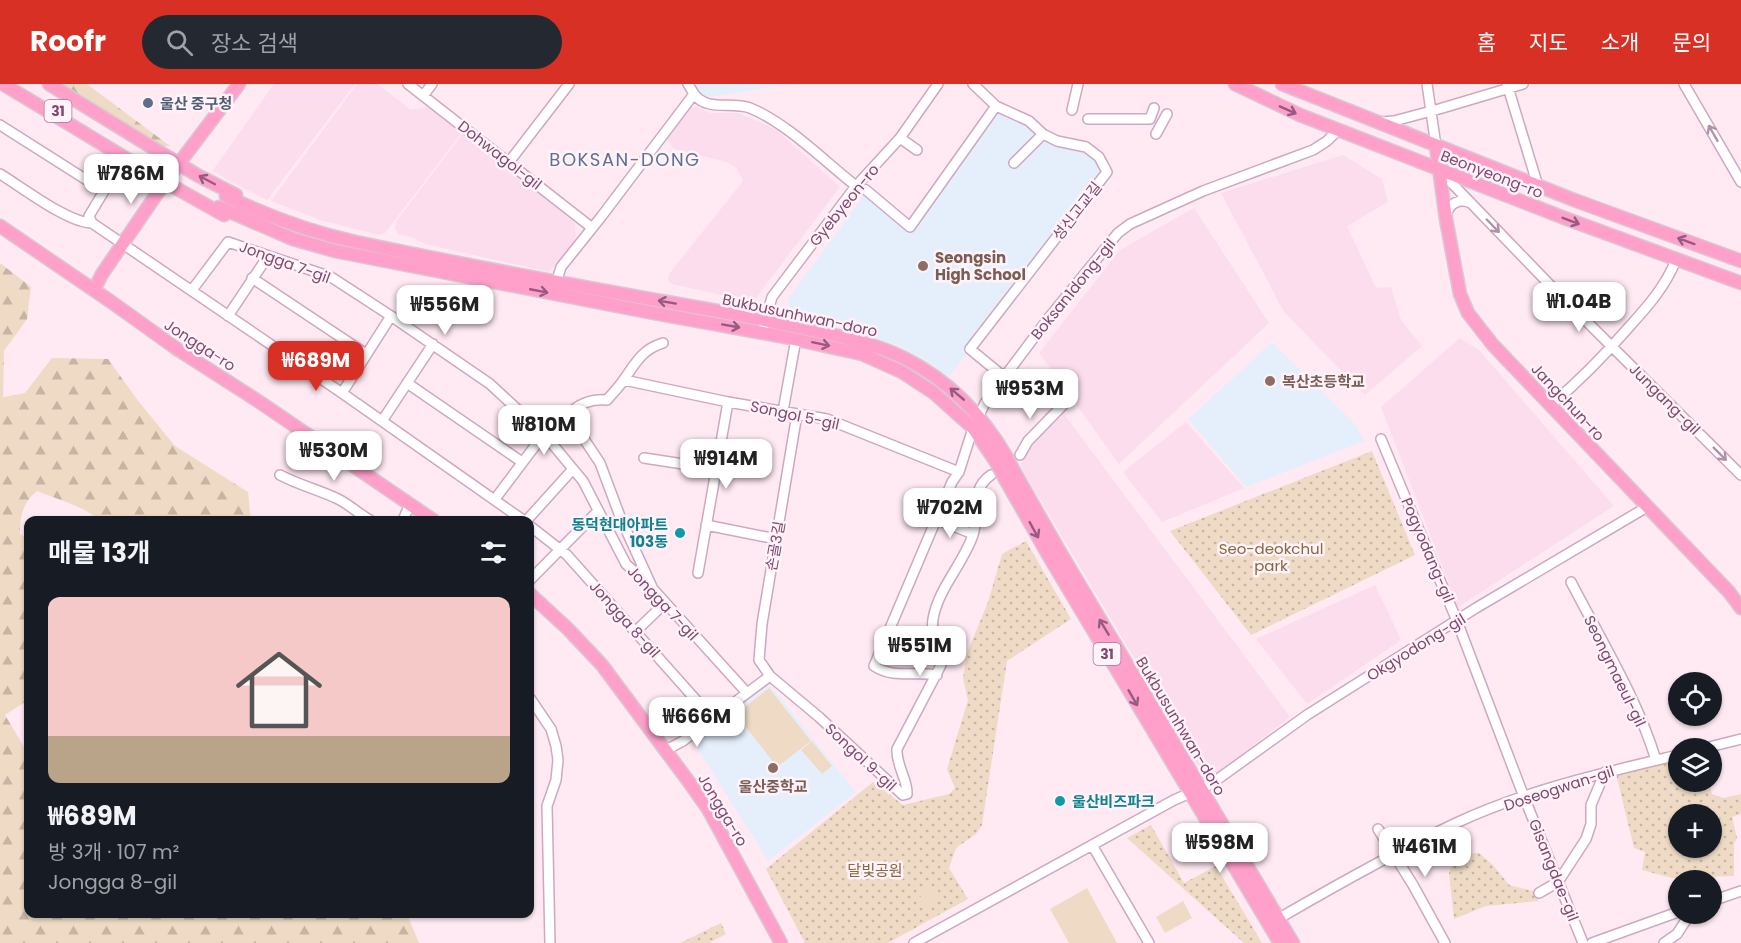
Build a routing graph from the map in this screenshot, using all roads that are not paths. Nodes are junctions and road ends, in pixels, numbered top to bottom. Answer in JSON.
{"nodes":[{"id":1,"x":3,"y":84,"type":"edge"},
{"id":2,"x":14,"y":84,"type":"edge"},
{"id":3,"x":39,"y":84,"type":"edge"},
{"id":4,"x":49,"y":84,"type":"edge"},
{"id":5,"x":408,"y":84,"type":"edge"},
{"id":6,"x":432,"y":84,"type":"edge"},
{"id":7,"x":569,"y":84,"type":"edge"},
{"id":8,"x":688,"y":84,"type":"edge"},
{"id":9,"x":938,"y":84,"type":"edge"},
{"id":10,"x":973,"y":84,"type":"edge"},
{"id":11,"x":1078,"y":84,"type":"edge"},
{"id":12,"x":1235,"y":84,"type":"edge"},
{"id":13,"x":1282,"y":84,"type":"edge"},
{"id":14,"x":1427,"y":84,"type":"edge"},
{"id":15,"x":1523,"y":84,"type":"edge"},
{"id":16,"x":1684,"y":84,"type":"edge"},
{"id":17,"x":237,"y":85,"type":"edge"},
{"id":18,"x":1508,"y":86,"type":"edge"},
{"id":19,"x":694,"y":94,"type":"junction"},
{"id":20,"x":423,"y":96,"type":"junction"},
{"id":21,"x":996,"y":106,"type":"junction"},
{"id":22,"x":1154,"y":108,"type":"dead end"},
{"id":23,"x":1072,"y":110,"type":"dead end"},
{"id":24,"x":1431,"y":110,"type":"junction"},
{"id":25,"x":1167,"y":114,"type":"dead end"},
{"id":26,"x":1088,"y":119,"type":"dead end"},
{"id":27,"x":1373,"y":121,"type":"junction"},
{"id":28,"x":0,"y":125,"type":"edge"},
{"id":29,"x":1385,"y":126,"type":"junction"},
{"id":30,"x":1338,"y":130,"type":"junction"},
{"id":31,"x":1043,"y":134,"type":"junction"},
{"id":32,"x":1156,"y":134,"type":"dead end"},
{"id":33,"x":900,"y":138,"type":"junction"},
{"id":34,"x":1378,"y":146,"type":"junction"},
{"id":35,"x":1436,"y":146,"type":"junction"},
{"id":36,"x":917,"y":150,"type":"dead end"},
{"id":37,"x":510,"y":162,"type":"junction"},
{"id":38,"x":1014,"y":163,"type":"dead end"},
{"id":39,"x":179,"y":164,"type":"junction"},
{"id":40,"x":1438,"y":169,"type":"junction"},
{"id":41,"x":0,"y":174,"type":"edge"},
{"id":42,"x":165,"y":182,"type":"junction"},
{"id":43,"x":1741,"y":182,"type":"edge"},
{"id":44,"x":856,"y":186,"type":"junction"},
{"id":45,"x":1538,"y":186,"type":"junction"},
{"id":46,"x":222,"y":202,"type":"dead end"},
{"id":47,"x":1471,"y":203,"type":"junction"},
{"id":48,"x":1446,"y":219,"type":"junction"},
{"id":49,"x":92,"y":223,"type":"junction"},
{"id":50,"x":0,"y":226,"type":"edge"},
{"id":51,"x":591,"y":227,"type":"junction"},
{"id":52,"x":122,"y":245,"type":"junction"},
{"id":53,"x":268,"y":256,"type":"junction"},
{"id":54,"x":1677,"y":260,"type":"junction"},
{"id":55,"x":1741,"y":261,"type":"edge"},
{"id":56,"x":252,"y":278,"type":"junction"},
{"id":57,"x":502,"y":278,"type":"junction"},
{"id":58,"x":556,"y":283,"type":"junction"},
{"id":59,"x":1741,"y":283,"type":"edge"},
{"id":60,"x":94,"y":290,"type":"junction"},
{"id":61,"x":192,"y":290,"type":"junction"},
{"id":62,"x":228,"y":316,"type":"junction"},
{"id":63,"x":391,"y":316,"type":"junction"},
{"id":64,"x":764,"y":326,"type":"junction"},
{"id":65,"x":796,"y":339,"type":"junction"},
{"id":66,"x":663,"y":343,"type":"dead end"},
{"id":67,"x":433,"y":344,"type":"junction"},
{"id":68,"x":1612,"y":346,"type":"junction"},
{"id":69,"x":366,"y":354,"type":"junction"},
{"id":70,"x":1004,"y":377,"type":"junction"},
{"id":71,"x":624,"y":380,"type":"junction"},
{"id":72,"x":407,"y":383,"type":"junction"},
{"id":73,"x":342,"y":393,"type":"junction"},
{"id":74,"x":728,"y":402,"type":"junction"},
{"id":75,"x":1065,"y":403,"type":"dead end"},
{"id":76,"x":1550,"y":406,"type":"junction"},
{"id":77,"x":783,"y":411,"type":"junction"},
{"id":78,"x":797,"y":414,"type":"junction"},
{"id":79,"x":978,"y":415,"type":"junction"},
{"id":80,"x":382,"y":421,"type":"junction"},
{"id":81,"x":973,"y":428,"type":"junction"},
{"id":82,"x":544,"y":434,"type":"junction"},
{"id":83,"x":1381,"y":439,"type":"dead end"},
{"id":84,"x":1020,"y":455,"type":"dead end"},
{"id":85,"x":644,"y":458,"type":"dead end"},
{"id":86,"x":1001,"y":459,"type":"junction"},
{"id":87,"x":522,"y":462,"type":"junction"},
{"id":88,"x":573,"y":469,"type":"junction"},
{"id":89,"x":716,"y":469,"type":"junction"},
{"id":90,"x":959,"y":472,"type":"junction"},
{"id":91,"x":280,"y":475,"type":"dead end"},
{"id":92,"x":992,"y":475,"type":"dead end"},
{"id":93,"x":1741,"y":475,"type":"edge"},
{"id":94,"x":495,"y":499,"type":"junction"},
{"id":95,"x":410,"y":504,"type":"junction"},
{"id":96,"x":1647,"y":507,"type":"junction"},
{"id":97,"x":598,"y":511,"type":"junction"},
{"id":98,"x":365,"y":516,"type":"edge"},
{"id":99,"x":405,"y":516,"type":"edge"},
{"id":100,"x":427,"y":516,"type":"edge"},
{"id":101,"x":519,"y":516,"type":"edge"},
{"id":102,"x":529,"y":516,"type":"edge"},
{"id":103,"x":936,"y":519,"type":"junction"},
{"id":104,"x":706,"y":525,"type":"junction"},
{"id":105,"x":534,"y":529,"type":"edge"},
{"id":106,"x":973,"y":534,"type":"junction"},
{"id":107,"x":776,"y":539,"type":"junction"},
{"id":108,"x":559,"y":549,"type":"junction"},
{"id":109,"x":698,"y":573,"type":"dead end"},
{"id":110,"x":534,"y":576,"type":"edge"},
{"id":111,"x":1571,"y":582,"type":"dead end"},
{"id":112,"x":653,"y":589,"type":"junction"},
{"id":113,"x":534,"y":598,"type":"edge"},
{"id":114,"x":664,"y":604,"type":"junction"},
{"id":115,"x":1741,"y":608,"type":"edge"},
{"id":116,"x":1457,"y":621,"type":"junction"},
{"id":117,"x":636,"y":631,"type":"junction"},
{"id":118,"x":937,"y":675,"type":"junction"},
{"id":119,"x":770,"y":676,"type":"junction"},
{"id":120,"x":747,"y":693,"type":"junction"},
{"id":121,"x":534,"y":704,"type":"edge"},
{"id":122,"x":713,"y":719,"type":"junction"},
{"id":123,"x":1741,"y":739,"type":"edge"},
{"id":124,"x":1722,"y":744,"type":"edge"},
{"id":125,"x":666,"y":750,"type":"junction"},
{"id":126,"x":1668,"y":757,"type":"edge"},
{"id":127,"x":1656,"y":760,"type":"junction"},
{"id":128,"x":1605,"y":772,"type":"junction"},
{"id":129,"x":1195,"y":791,"type":"junction"},
{"id":130,"x":1524,"y":797,"type":"junction"},
{"id":131,"x":1215,"y":824,"type":"junction"},
{"id":132,"x":1378,"y":829,"type":"dead end"},
{"id":133,"x":1092,"y":845,"type":"junction"},
{"id":134,"x":1394,"y":855,"type":"junction"},
{"id":135,"x":1558,"y":882,"type":"junction"},
{"id":136,"x":1741,"y":891,"type":"edge"},
{"id":137,"x":1539,"y":893,"type":"dead end"},
{"id":138,"x":1722,"y":898,"type":"edge"},
{"id":139,"x":1261,"y":902,"type":"junction"},
{"id":140,"x":1283,"y":916,"type":"junction"},
{"id":141,"x":1668,"y":916,"type":"edge"},
{"id":142,"x":1684,"y":924,"type":"edge"},
{"id":143,"x":550,"y":943,"type":"edge"},
{"id":144,"x":781,"y":943,"type":"edge"},
{"id":145,"x":914,"y":943,"type":"edge"},
{"id":146,"x":1149,"y":943,"type":"edge"},
{"id":147,"x":1273,"y":943,"type":"edge"},
{"id":148,"x":1280,"y":943,"type":"edge"},
{"id":149,"x":1293,"y":943,"type":"edge"},
{"id":150,"x":1301,"y":943,"type":"edge"},
{"id":151,"x":1445,"y":943,"type":"edge"},
{"id":152,"x":1583,"y":943,"type":"edge"},
{"id":153,"x":1592,"y":943,"type":"edge"},
{"id":154,"x":1664,"y":943,"type":"edge"}],
"edges":[{"from":1,"to":42,"type":"main road"},
{"from":2,"to":3,"type":"main road","number":"31"},
{"from":4,"to":39,"type":"main road"},
{"from":5,"to":20,"type":"street","name":"Dohwagol-gil"},
{"from":6,"to":20,"type":"street"},
{"from":7,"to":37,"type":"street"},
{"from":8,"to":19,"type":"street"},
{"from":9,"to":33,"type":"street","name":"Gyebyeon-ro"},
{"from":10,"to":21,"type":"street","name":"성신고교길"},
{"from":11,"to":23,"type":"street"},
{"from":12,"to":30,"type":"main road","name":"Beonyeong-ro","one_way":true},
{"from":13,"to":27,"type":"main road","name":"Beonyeong-ro"},
{"from":14,"to":24,"type":"street"},
{"from":15,"to":18,"type":"street"},
{"from":43,"to":16,"type":"street","one_way":true},
{"from":17,"to":39,"type":"main road"},
{"from":18,"to":24,"type":"street"},
{"from":18,"to":45,"type":"street"},
{"from":19,"to":44,"type":"street"},
{"from":19,"to":51,"type":"street"},
{"from":20,"to":37,"type":"street","name":"Dohwagol-gil"},
{"from":21,"to":31,"type":"street","name":"성신고교길"},
{"from":21,"to":44,"type":"street"},
{"from":22,"to":26,"type":"street"},
{"from":24,"to":27,"type":"street"},
{"from":24,"to":35,"type":"street"},
{"from":25,"to":32,"type":"street"},
{"from":27,"to":29,"type":"main road","name":"Beonyeong-ro"},
{"from":28,"to":49,"type":"street"},
{"from":29,"to":34,"type":"main road"},
{"from":29,"to":35,"type":"main road","name":"Beonyeong-ro"},
{"from":30,"to":34,"type":"main road","name":"Beonyeong-ro"},
{"from":30,"to":70,"type":"street","name":"Boksan1dong-gil"},
{"from":31,"to":38,"type":"street"},
{"from":31,"to":70,"type":"street","name":"성신고교길"},
{"from":33,"to":36,"type":"street"},
{"from":33,"to":44,"type":"street","name":"Gyebyeon-ro"},
{"from":34,"to":40,"type":"main road","name":"Beonyeong-ro"},
{"from":35,"to":40,"type":"main road","name":"Jangchun-ro"},
{"from":35,"to":45,"type":"main road","name":"Beonyeong-ro"},
{"from":37,"to":51,"type":"street","name":"Dohwagol-gil"},
{"from":39,"to":42,"type":"main road"},
{"from":57,"to":39,"type":"main road","one_way":true},
{"from":40,"to":47,"type":"street","name":"Jungang-gil"},
{"from":40,"to":48,"type":"main road","name":"Jangchun-ro"},
{"from":40,"to":54,"type":"main road","name":"Beonyeong-ro","one_way":true},
{"from":41,"to":49,"type":"street"},
{"from":42,"to":52,"type":"main road"},
{"from":42,"to":57,"type":"main road"},
{"from":44,"to":64,"type":"street","name":"Gyebyeon-ro"},
{"from":55,"to":45,"type":"main road","name":"Beonyeong-ro","one_way":true},
{"from":46,"to":57,"type":"main road","name":"Bukbusunhwan-doro"},
{"from":47,"to":48,"type":"street"},
{"from":47,"to":68,"type":"street","name":"Jungang-gil","one_way":true},
{"from":48,"to":76,"type":"main road","name":"Jangchun-ro"},
{"from":49,"to":52,"type":"street"},
{"from":50,"to":60,"type":"main road","name":"Jongga-ro"},
{"from":51,"to":58,"type":"street"},
{"from":52,"to":60,"type":"main road"},
{"from":52,"to":61,"type":"street"},
{"from":53,"to":56,"type":"street"},
{"from":53,"to":61,"type":"street","name":"Jongga 7-gil"},
{"from":53,"to":63,"type":"street","name":"Jongga 7-gil"},
{"from":54,"to":59,"type":"main road","name":"Beonyeong-ro"},
{"from":54,"to":68,"type":"street"},
{"from":56,"to":62,"type":"street"},
{"from":56,"to":69,"type":"street"},
{"from":57,"to":58,"type":"main road","name":"Bukbusunhwan-doro"},
{"from":57,"to":64,"type":"main road","name":"Bukbusunhwan-doro","one_way":true},
{"from":64,"to":58,"type":"main road","name":"Bukbusunhwan-doro","one_way":true},
{"from":60,"to":95,"type":"main road","name":"Jongga-ro"},
{"from":61,"to":62,"type":"street"},
{"from":62,"to":73,"type":"street"},
{"from":63,"to":67,"type":"street","name":"Jongga 7-gil"},
{"from":63,"to":69,"type":"street"},
{"from":64,"to":65,"type":"main road","name":"Bukbusunhwan-doro"},
{"from":79,"to":64,"type":"main road","name":"Bukbusunhwan-doro","one_way":true},
{"from":65,"to":77,"type":"street"},
{"from":65,"to":81,"type":"main road","name":"Bukbusunhwan-doro","one_way":true},
{"from":66,"to":71,"type":"street"},
{"from":67,"to":72,"type":"street"},
{"from":67,"to":82,"type":"street","name":"Jongga 7-gil"},
{"from":68,"to":76,"type":"street"},
{"from":68,"to":93,"type":"street","name":"Jungang-gil","one_way":true},
{"from":69,"to":73,"type":"street"},
{"from":70,"to":79,"type":"street","name":"Boksan1dong-gil"},
{"from":71,"to":74,"type":"street","name":"Songol 5-gil"},
{"from":71,"to":112,"type":"street"},
{"from":72,"to":80,"type":"street"},
{"from":72,"to":87,"type":"street"},
{"from":73,"to":80,"type":"street"},
{"from":74,"to":77,"type":"street","name":"Songol 5-gil"},
{"from":74,"to":89,"type":"street"},
{"from":75,"to":84,"type":"street"},
{"from":76,"to":96,"type":"main road","name":"Jangchun-ro"},
{"from":77,"to":78,"type":"street","name":"Songol 5-gil"},
{"from":78,"to":90,"type":"street","name":"Songol 5-gil"},
{"from":78,"to":107,"type":"street","name":"손골3길"},
{"from":79,"to":81,"type":"street","name":"Boksan1dong-gil"},
{"from":79,"to":86,"type":"main road","name":"Bukbusunhwan-doro"},
{"from":80,"to":94,"type":"street"},
{"from":81,"to":86,"type":"main road","name":"Bukbusunhwan-doro"},
{"from":81,"to":90,"type":"street","name":"Boksan1dong-gil"},
{"from":82,"to":87,"type":"street"},
{"from":82,"to":88,"type":"street","name":"Jongga 7-gil"},
{"from":83,"to":116,"type":"street","name":"Pogyodang-gil"},
{"from":85,"to":89,"type":"street"},
{"from":86,"to":129,"type":"main road","name":"Bukbusunhwan-doro","number":"31","bridge":true},
{"from":87,"to":94,"type":"street"},
{"from":88,"to":97,"type":"street","name":"Jongga 7-gil"},
{"from":88,"to":102,"type":"street"},
{"from":89,"to":104,"type":"street"},
{"from":90,"to":103,"type":"street","name":"Boksan1dong-gil"},
{"from":91,"to":98,"type":"street"},
{"from":92,"to":106,"type":"street"},
{"from":94,"to":101,"type":"street"},
{"from":95,"to":99,"type":"street"},
{"from":95,"to":100,"type":"main road","name":"Jongga-ro"},
{"from":96,"to":115,"type":"main road","name":"Jangchun-ro"},
{"from":96,"to":116,"type":"street","name":"Okgyodong-gil"},
{"from":97,"to":108,"type":"street"},
{"from":97,"to":112,"type":"street","name":"Jongga 7-gil"},
{"from":103,"to":106,"type":"street"},
{"from":103,"to":118,"type":"street","name":"Boksan1dong-gil"},
{"from":104,"to":107,"type":"street"},
{"from":104,"to":109,"type":"street"},
{"from":105,"to":108,"type":"street","name":"Jongga 8-gil"},
{"from":106,"to":118,"type":"street"},
{"from":107,"to":119,"type":"street","name":"손골3길"},
{"from":108,"to":110,"type":"street"},
{"from":108,"to":117,"type":"street","name":"Jongga 8-gil"},
{"from":111,"to":127,"type":"street","name":"Seongmaeul-gil"},
{"from":112,"to":114,"type":"street","name":"Jongga 7-gil"},
{"from":113,"to":125,"type":"main road","name":"Jongga-ro"},
{"from":114,"to":117,"type":"street"},
{"from":114,"to":120,"type":"street","name":"Jongga 7-gil"},
{"from":116,"to":129,"type":"street","name":"Okgyodong-gil"},
{"from":116,"to":130,"type":"street","name":"Pogyodang-gil"},
{"from":117,"to":122,"type":"street","name":"Jongga 8-gil"},
{"from":118,"to":119,"type":"street","name":"Songol 9-gil"},
{"from":119,"to":120,"type":"street"},
{"from":120,"to":122,"type":"street"},
{"from":121,"to":143,"type":"street"},
{"from":122,"to":125,"type":"street"},
{"from":123,"to":124,"type":"street"},
{"from":125,"to":144,"type":"main road","name":"Jongga-ro"},
{"from":126,"to":127,"type":"street","name":"Doseogwan-gil"},
{"from":127,"to":128,"type":"street","name":"Doseogwan-gil"},
{"from":128,"to":130,"type":"street","name":"Doseogwan-gil"},
{"from":128,"to":135,"type":"street"},
{"from":129,"to":131,"type":"main road","name":"Bukbusunhwan-doro","number":"31"},
{"from":129,"to":133,"type":"street"},
{"from":130,"to":134,"type":"street","name":"Doseogwan-gil"},
{"from":130,"to":135,"type":"street","name":"Gisangdae-gil"},
{"from":131,"to":139,"type":"main road","name":"Bukbusunhwan-doro"},
{"from":131,"to":140,"type":"main road"},
{"from":131,"to":147,"type":"main road"},
{"from":132,"to":134,"type":"street"},
{"from":133,"to":145,"type":"street"},
{"from":133,"to":146,"type":"street"},
{"from":134,"to":140,"type":"street","name":"Doseogwan-gil"},
{"from":134,"to":151,"type":"street"},
{"from":135,"to":137,"type":"street"},
{"from":135,"to":152,"type":"street","name":"Gisangdae-gil"},
{"from":136,"to":138,"type":"street"},
{"from":139,"to":148,"type":"main road"},
{"from":139,"to":149,"type":"main road"},
{"from":140,"to":150,"type":"main road"},
{"from":141,"to":153,"type":"street"},
{"from":142,"to":154,"type":"street"}]}
